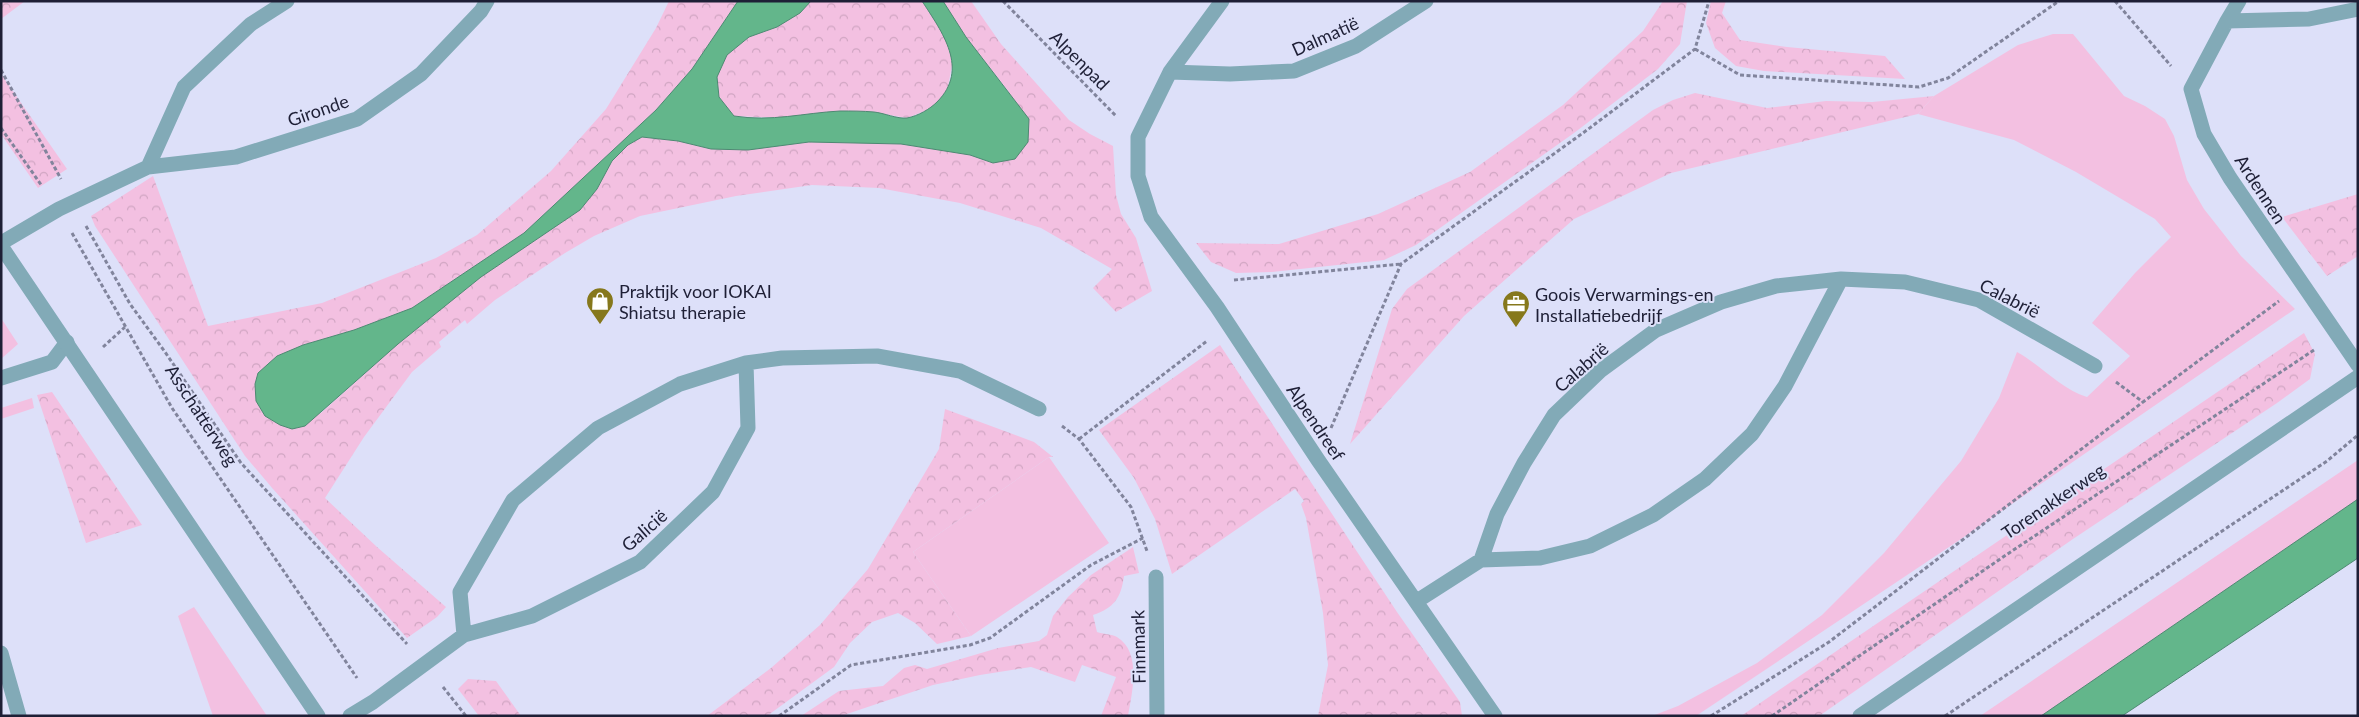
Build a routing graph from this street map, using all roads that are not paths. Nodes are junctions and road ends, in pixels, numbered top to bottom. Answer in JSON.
{"nodes":[{"id":1,"x":287,"y":1,"type":"edge"},
{"id":2,"x":487,"y":1,"type":"edge"},
{"id":3,"x":1222,"y":1,"type":"edge"},
{"id":4,"x":1426,"y":1,"type":"edge"},
{"id":5,"x":2239,"y":1,"type":"edge"},
{"id":6,"x":2358,"y":9,"type":"edge"},
{"id":7,"x":2227,"y":21,"type":"junction"},
{"id":8,"x":1170,"y":72,"type":"junction"},
{"id":9,"x":148,"y":166,"type":"junction"},
{"id":10,"x":1,"y":245,"type":"edge"},
{"id":11,"x":1841,"y":278,"type":"junction"},
{"id":12,"x":67,"y":342,"type":"junction"},
{"id":13,"x":746,"y":363,"type":"junction"},
{"id":14,"x":2358,"y":365,"type":"edge"},
{"id":15,"x":2095,"y":366,"type":"road end"},
{"id":16,"x":2358,"y":377,"type":"edge"},
{"id":17,"x":1,"y":378,"type":"edge"},
{"id":18,"x":1040,"y":409,"type":"road end"},
{"id":19,"x":1481,"y":560,"type":"junction"},
{"id":20,"x":1156,"y":577,"type":"road end"},
{"id":21,"x":1417,"y":601,"type":"junction"},
{"id":22,"x":464,"y":635,"type":"junction"},
{"id":23,"x":1,"y":653,"type":"edge"},
{"id":24,"x":19,"y":716,"type":"edge"},
{"id":25,"x":318,"y":716,"type":"edge"},
{"id":26,"x":350,"y":716,"type":"edge"},
{"id":27,"x":1157,"y":716,"type":"edge"},
{"id":28,"x":1494,"y":716,"type":"edge"},
{"id":29,"x":1860,"y":716,"type":"edge"}],
"edges":[{"from":1,"to":9,"type":"street"},
{"from":2,"to":9,"type":"street","name":"Gironde"},
{"from":3,"to":8,"type":"street"},
{"from":4,"to":8,"type":"street","name":"Dalmatië"},
{"from":5,"to":7,"type":"street"},
{"from":6,"to":7,"type":"street"},
{"from":7,"to":14,"type":"street","name":"Ardennen"},
{"from":8,"to":21,"type":"street","name":"Alpendreef"},
{"from":9,"to":10,"type":"street","name":"Gironde"},
{"from":10,"to":12,"type":"street"},
{"from":11,"to":15,"type":"street","name":"Calabrië"},
{"from":11,"to":19,"type":"street"},
{"from":11,"to":19,"type":"street","name":"Calabrië"},
{"from":12,"to":17,"type":"street"},
{"from":12,"to":25,"type":"street"},
{"from":13,"to":18,"type":"street"},
{"from":13,"to":22,"type":"street"},
{"from":13,"to":22,"type":"street","name":"Galicië"},
{"from":16,"to":29,"type":"street"},
{"from":19,"to":21,"type":"street"},
{"from":20,"to":27,"type":"street","name":"Finnmark"},
{"from":21,"to":28,"type":"street","name":"Alpendreef"},
{"from":22,"to":26,"type":"street","name":"Galicië"},
{"from":23,"to":24,"type":"street"}]}
